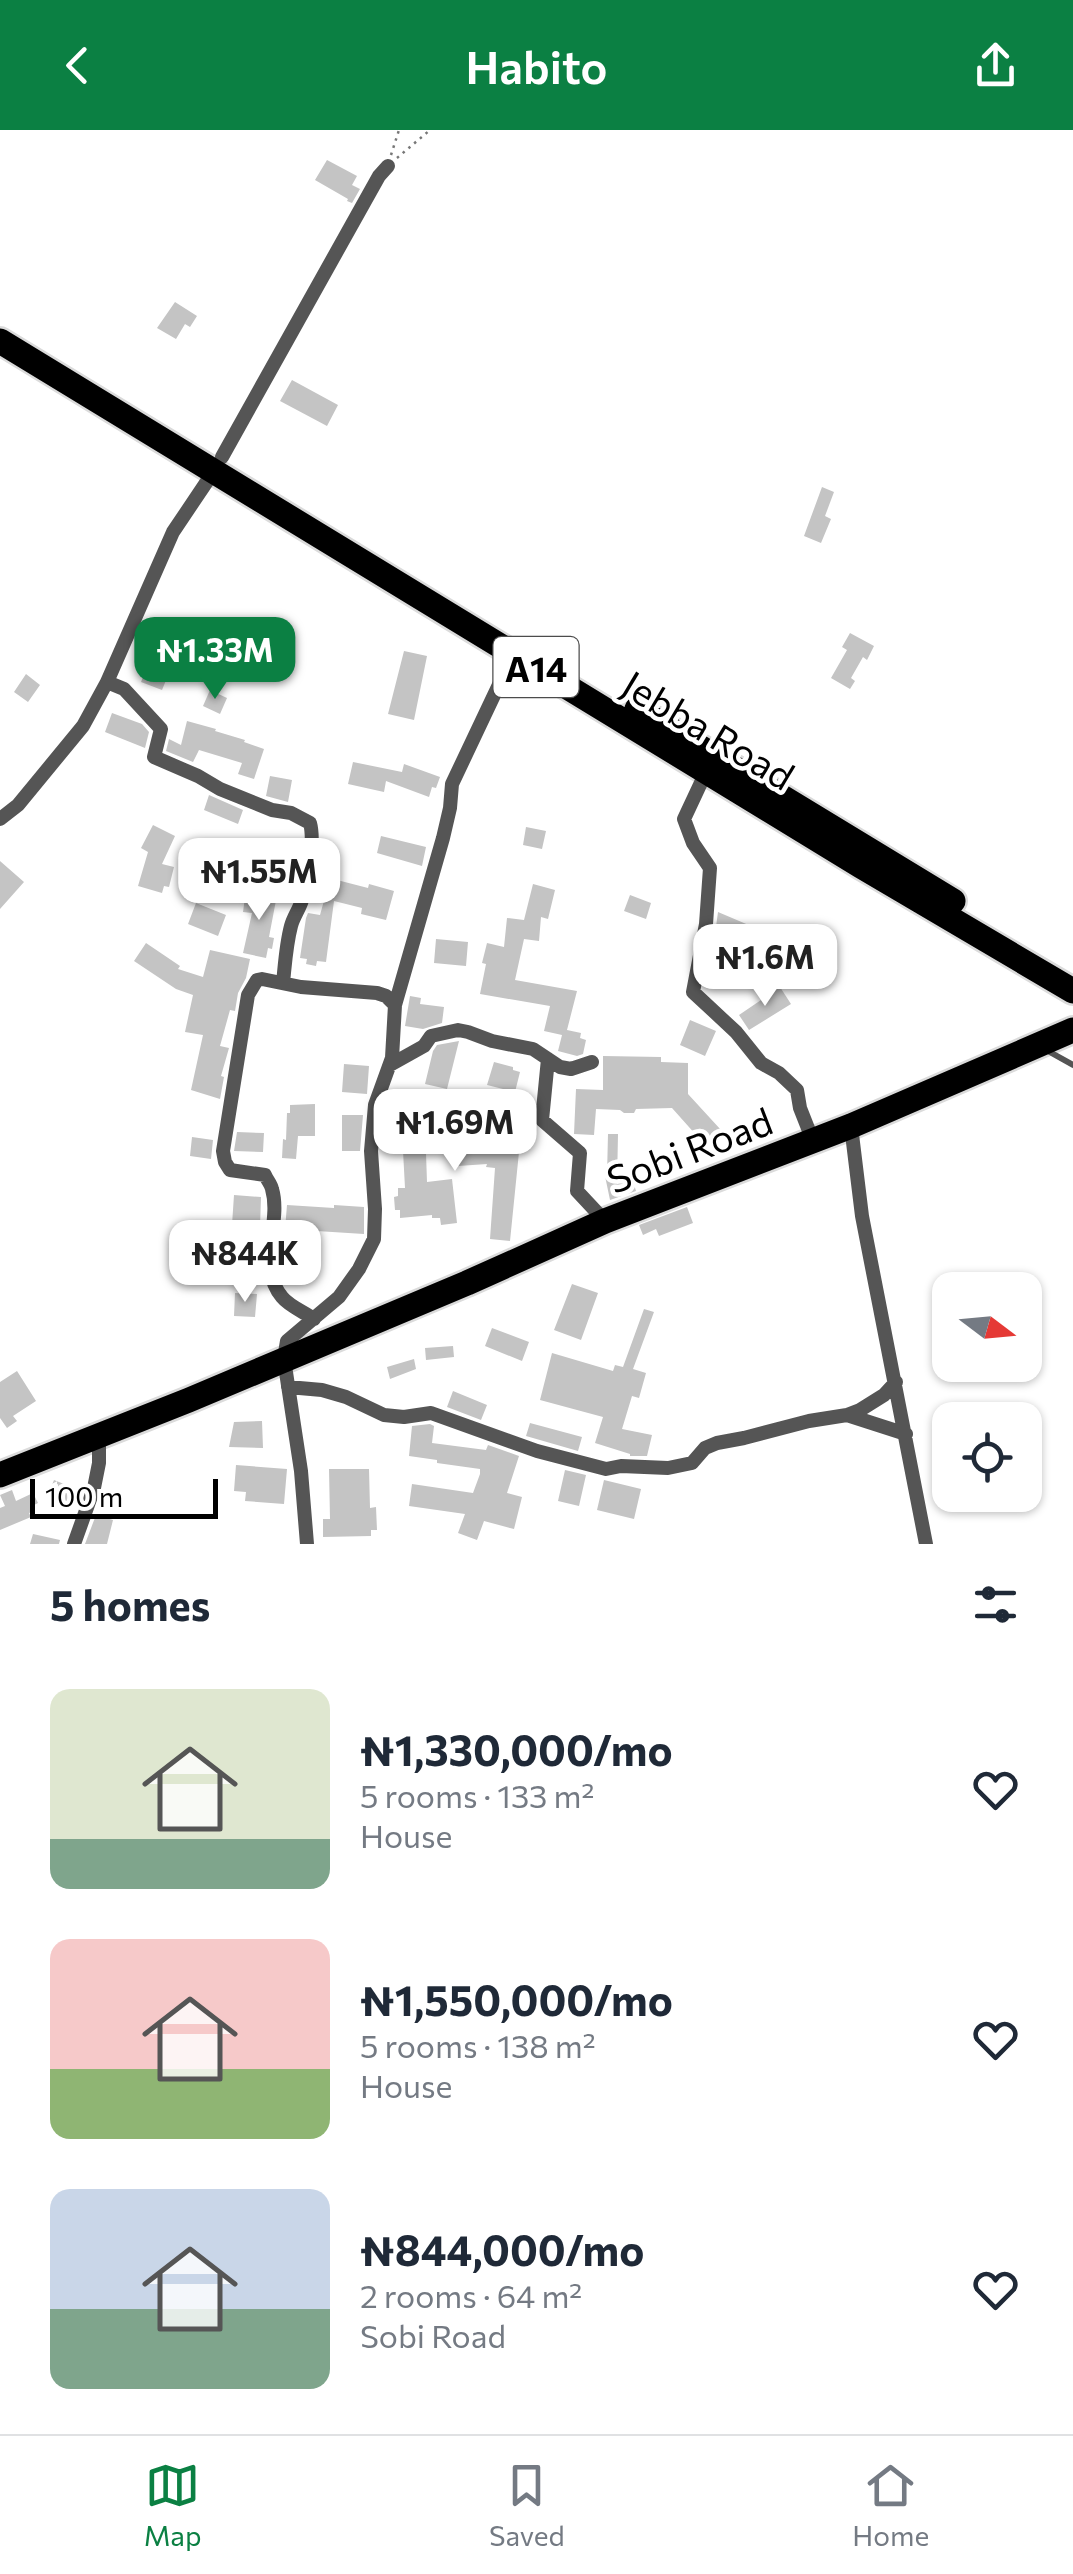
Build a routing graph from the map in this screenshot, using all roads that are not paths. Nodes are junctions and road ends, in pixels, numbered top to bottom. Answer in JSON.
{"nodes":[{"id":1,"x":388,"y":166,"type":"road end"},
{"id":2,"x":0,"y":324,"type":"edge"},
{"id":3,"x":0,"y":341,"type":"edge"},
{"id":4,"x":218,"y":464,"type":"junction"},
{"id":5,"x":514,"y":653,"type":"junction"},
{"id":6,"x":107,"y":682,"type":"junction"},
{"id":7,"x":706,"y":772,"type":"junction"},
{"id":8,"x":0,"y":819,"type":"edge"},
{"id":9,"x":1073,"y":973,"type":"edge"},
{"id":10,"x":283,"y":983,"type":"junction"},
{"id":11,"x":1073,"y":991,"type":"edge"},
{"id":12,"x":396,"y":1005,"type":"junction"},
{"id":13,"x":1073,"y":1030,"type":"edge"},
{"id":14,"x":1038,"y":1045,"type":"junction"},
{"id":15,"x":548,"y":1059,"type":"junction"},
{"id":16,"x":592,"y":1062,"type":"dead end"},
{"id":17,"x":390,"y":1065,"type":"junction"},
{"id":18,"x":1073,"y":1065,"type":"edge"},
{"id":19,"x":852,"y":1126,"type":"junction"},
{"id":20,"x":813,"y":1142,"type":"junction"},
{"id":21,"x":605,"y":1221,"type":"junction"},
{"id":22,"x":314,"y":1318,"type":"junction"},
{"id":23,"x":284,"y":1359,"type":"junction"},
{"id":24,"x":896,"y":1382,"type":"junction"},
{"id":25,"x":288,"y":1387,"type":"junction"},
{"id":26,"x":847,"y":1415,"type":"junction"},
{"id":27,"x":906,"y":1434,"type":"junction"},
{"id":28,"x":99,"y":1438,"type":"junction"},
{"id":29,"x":0,"y":1475,"type":"edge"},
{"id":30,"x":74,"y":1544,"type":"edge"},
{"id":31,"x":306,"y":1544,"type":"edge"},
{"id":32,"x":926,"y":1544,"type":"edge"}],
"edges":[{"from":1,"to":4,"type":"street"},
{"from":2,"to":4,"type":"highway","number":"A14"},
{"from":3,"to":4,"type":"highway","name":"Jebba Road","number":"A14"},
{"from":4,"to":5,"type":"highway","name":"Jebba Road","number":"A14"},
{"from":4,"to":6,"type":"street"},
{"from":4,"to":9,"type":"highway","number":"A14"},
{"from":5,"to":7,"type":"highway","name":"Jebba Road","number":"A14"},
{"from":5,"to":12,"type":"street"},
{"from":6,"to":8,"type":"street"},
{"from":6,"to":10,"type":"street"},
{"from":7,"to":11,"type":"highway","name":"Jebba Road","number":"A14"},
{"from":7,"to":20,"type":"street"},
{"from":10,"to":12,"type":"street"},
{"from":10,"to":22,"type":"street"},
{"from":12,"to":17,"type":"street"},
{"from":13,"to":14,"type":"highway","name":"Sobi Road"},
{"from":14,"to":18,"type":"lane"},
{"from":14,"to":19,"type":"highway","name":"Sobi Road"},
{"from":15,"to":16,"type":"street"},
{"from":15,"to":17,"type":"street"},
{"from":15,"to":21,"type":"street"},
{"from":17,"to":22,"type":"street"},
{"from":19,"to":20,"type":"highway","name":"Sobi Road"},
{"from":19,"to":24,"type":"street"},
{"from":20,"to":21,"type":"highway","name":"Sobi Road"},
{"from":21,"to":23,"type":"highway","name":"Sobi Road"},
{"from":22,"to":23,"type":"street"},
{"from":23,"to":25,"type":"street"},
{"from":23,"to":28,"type":"highway","name":"Sobi Road"},
{"from":24,"to":26,"type":"street"},
{"from":24,"to":27,"type":"street"},
{"from":25,"to":26,"type":"street"},
{"from":25,"to":31,"type":"street"},
{"from":26,"to":27,"type":"street"},
{"from":27,"to":32,"type":"street"},
{"from":28,"to":29,"type":"highway","name":"Sobi Road"},
{"from":28,"to":30,"type":"street"}]}
